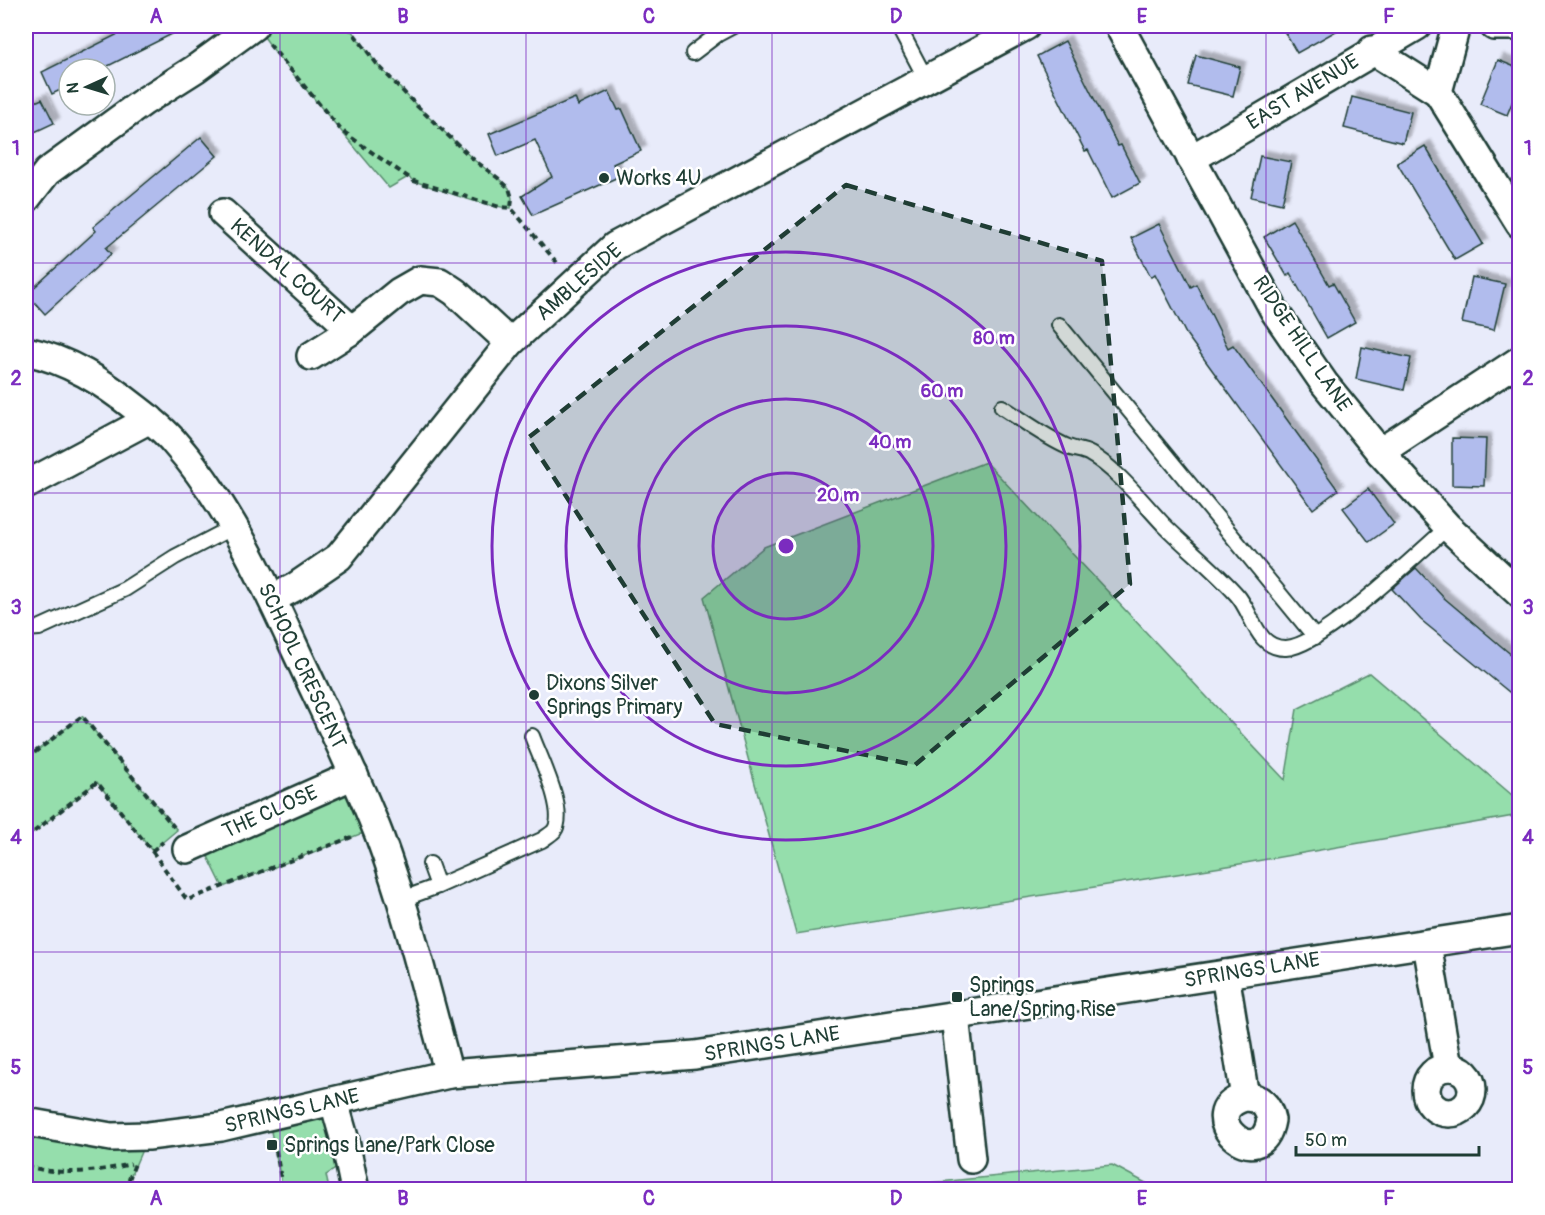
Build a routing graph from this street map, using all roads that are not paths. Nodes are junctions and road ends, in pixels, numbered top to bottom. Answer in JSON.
{"nodes":[{"id":1,"x":733,"y":26,"type":"edge"},
{"id":2,"x":898,"y":26,"type":"edge"},
{"id":3,"x":1026,"y":26,"type":"edge"},
{"id":4,"x":1119,"y":26,"type":"edge"},
{"id":5,"x":1417,"y":26,"type":"edge"},
{"id":6,"x":1456,"y":26,"type":"edge"},
{"id":7,"x":1494,"y":26,"type":"edge"},
{"id":8,"x":1520,"y":27,"type":"edge"},
{"id":9,"x":260,"y":33,"type":"edge"},
{"id":10,"x":1372,"y":50,"type":"junction"},
{"id":11,"x":693,"y":53,"type":"dead end"},
{"id":12,"x":926,"y":80,"type":"junction"},
{"id":13,"x":1438,"y":92,"type":"junction"},
{"id":14,"x":1191,"y":159,"type":"junction"},
{"id":15,"x":26,"y":199,"type":"edge"},
{"id":16,"x":223,"y":213,"type":"dead end"},
{"id":17,"x":1520,"y":224,"type":"edge"},
{"id":18,"x":1059,"y":325,"type":"dead end"},
{"id":19,"x":352,"y":330,"type":"junction"},
{"id":20,"x":510,"y":343,"type":"junction"},
{"id":21,"x":26,"y":351,"type":"edge"},
{"id":22,"x":311,"y":356,"type":"dead end"},
{"id":23,"x":1520,"y":360,"type":"edge"},
{"id":24,"x":1002,"y":406,"type":"dead end"},
{"id":25,"x":150,"y":419,"type":"junction"},
{"id":26,"x":1380,"y":453,"type":"junction"},
{"id":27,"x":26,"y":485,"type":"edge"},
{"id":28,"x":233,"y":527,"type":"junction"},
{"id":29,"x":1448,"y":527,"type":"junction"},
{"id":30,"x":1520,"y":594,"type":"edge"},
{"id":31,"x":273,"y":599,"type":"junction"},
{"id":32,"x":26,"y":629,"type":"edge"},
{"id":33,"x":1315,"y":637,"type":"junction"},
{"id":34,"x":531,"y":736,"type":"dead end"},
{"id":35,"x":354,"y":775,"type":"junction"},
{"id":36,"x":182,"y":839,"type":"road end"},
{"id":37,"x":430,"y":864,"type":"dead end"},
{"id":38,"x":438,"y":886,"type":"junction"},
{"id":39,"x":400,"y":900,"type":"junction"},
{"id":40,"x":1520,"y":929,"type":"edge"},
{"id":41,"x":1427,"y":944,"type":"junction"},
{"id":42,"x":1225,"y":974,"type":"junction"},
{"id":43,"x":955,"y":1016,"type":"junction"},
{"id":44,"x":1448,"y":1067,"type":"dead end"},
{"id":45,"x":449,"y":1074,"type":"junction"},
{"id":46,"x":1245,"y":1097,"type":"dead end"},
{"id":47,"x":333,"y":1102,"type":"junction"},
{"id":48,"x":26,"y":1122,"type":"edge"},
{"id":49,"x":971,"y":1159,"type":"dead end"},
{"id":50,"x":356,"y":1190,"type":"edge"}],
"edges":[{"from":1,"to":11,"type":"lane"},
{"from":2,"to":12,"type":"lane"},
{"from":3,"to":12,"type":"street","name":"AMBLESIDE"},
{"from":4,"to":14,"type":"street","name":"RIDGE HILL LANE"},
{"from":5,"to":10,"type":"street","name":"EAST AVENUE"},
{"from":6,"to":13,"type":"street"},
{"from":7,"to":8,"type":"street"},
{"from":9,"to":15,"type":"street"},
{"from":10,"to":13,"type":"street"},
{"from":10,"to":14,"type":"street","name":"EAST AVENUE"},
{"from":12,"to":20,"type":"street","name":"AMBLESIDE"},
{"from":13,"to":17,"type":"street"},
{"from":14,"to":26,"type":"street","name":"RIDGE HILL LANE"},
{"from":16,"to":19,"type":"street","name":"KENDAL COURT"},
{"from":18,"to":33,"type":"lane"},
{"from":19,"to":20,"type":"street","name":"KENDAL COURT"},
{"from":19,"to":22,"type":"street","name":"KENDAL COURT"},
{"from":20,"to":31,"type":"street","name":"AMBLESIDE"},
{"from":21,"to":25,"type":"street","name":"SCHOOL CRESCENT"},
{"from":23,"to":26,"type":"street"},
{"from":24,"to":33,"type":"lane"},
{"from":25,"to":27,"type":"street"},
{"from":25,"to":28,"type":"street","name":"SCHOOL CRESCENT"},
{"from":26,"to":29,"type":"street","name":"RIDGE HILL LANE"},
{"from":28,"to":31,"type":"street","name":"SCHOOL CRESCENT"},
{"from":28,"to":32,"type":"lane"},
{"from":29,"to":30,"type":"street","name":"RIDGE HILL LANE"},
{"from":29,"to":33,"type":"lane"},
{"from":31,"to":35,"type":"street","name":"SCHOOL CRESCENT"},
{"from":34,"to":38,"type":"lane"},
{"from":35,"to":36,"type":"street","name":"THE CLOSE"},
{"from":35,"to":39,"type":"street","name":"SCHOOL CRESCENT"},
{"from":37,"to":38,"type":"lane"},
{"from":38,"to":39,"type":"lane"},
{"from":39,"to":45,"type":"street","name":"SCHOOL CRESCENT"},
{"from":40,"to":41,"type":"street","name":"SPRINGS LANE"},
{"from":41,"to":42,"type":"street","name":"SPRINGS LANE"},
{"from":41,"to":44,"type":"street"},
{"from":42,"to":43,"type":"street","name":"SPRINGS LANE"},
{"from":42,"to":46,"type":"street"},
{"from":43,"to":45,"type":"street","name":"SPRINGS LANE"},
{"from":43,"to":49,"type":"street"},
{"from":45,"to":47,"type":"street","name":"SPRINGS LANE"},
{"from":47,"to":48,"type":"street","name":"SPRINGS LANE"},
{"from":47,"to":50,"type":"street"}]}
